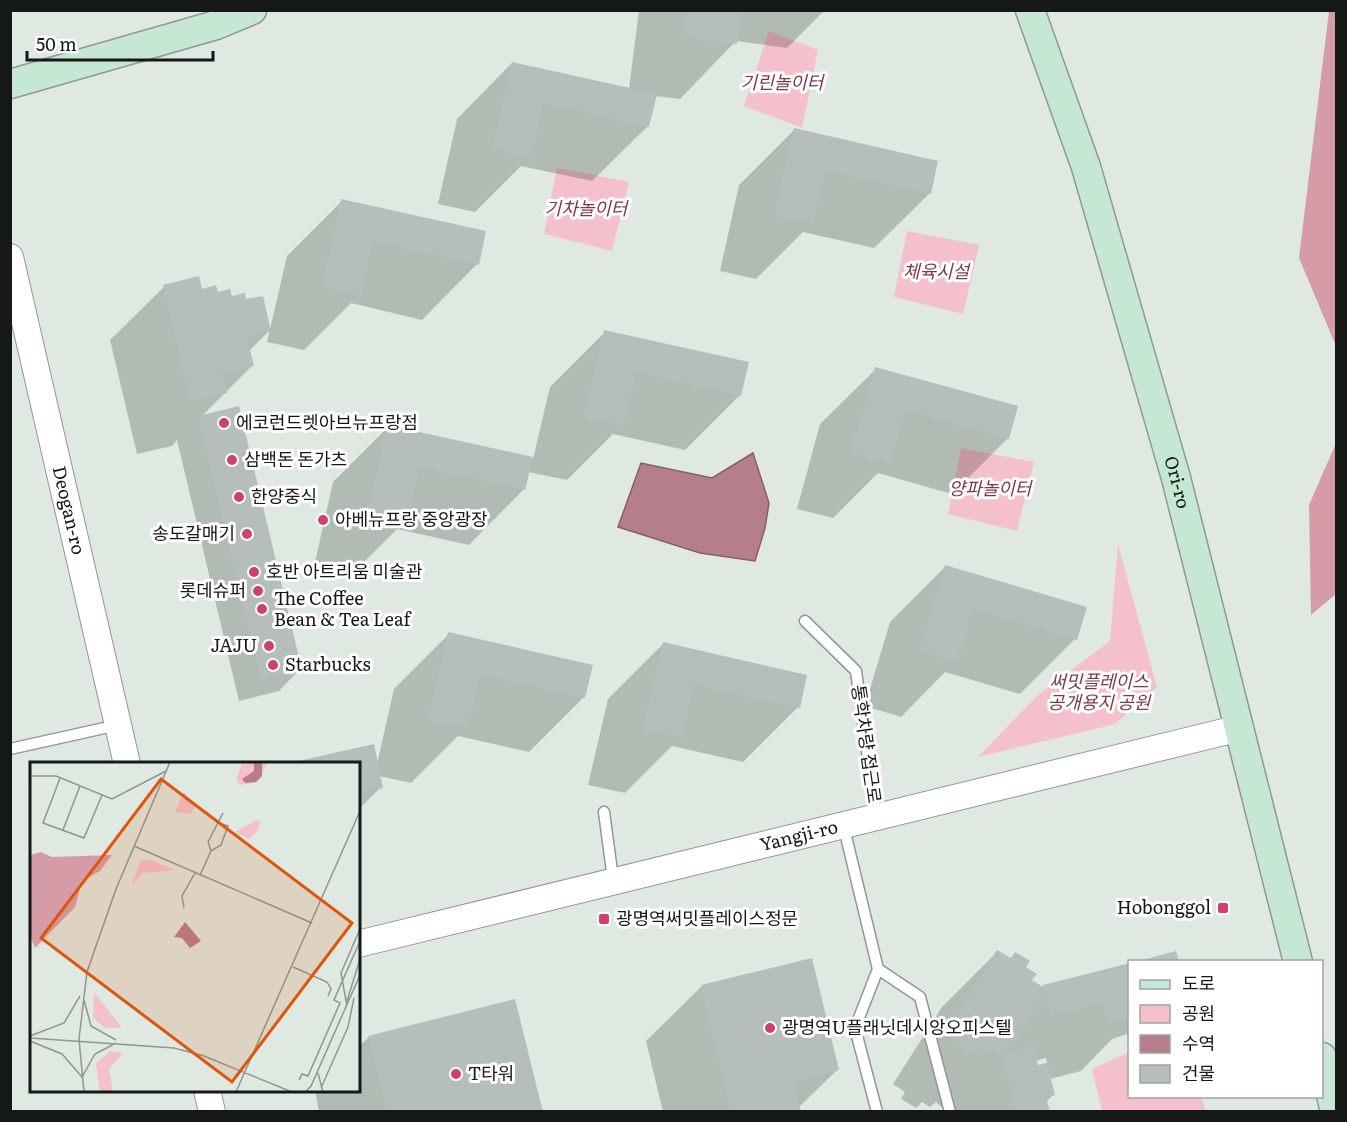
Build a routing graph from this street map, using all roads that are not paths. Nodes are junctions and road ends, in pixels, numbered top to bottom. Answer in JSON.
{"nodes":[{"id":1,"x":252,"y":10,"type":"edge"},
{"id":2,"x":1030,"y":10,"type":"edge"},
{"id":3,"x":10,"y":84,"type":"edge"},
{"id":4,"x":10,"y":257,"type":"edge"},
{"id":5,"x":805,"y":621,"type":"dead end"},
{"id":6,"x":118,"y":725,"type":"junction"},
{"id":7,"x":1240,"y":728,"type":"junction"},
{"id":8,"x":10,"y":749,"type":"edge"},
{"id":9,"x":127,"y":762,"type":"edge"},
{"id":10,"x":604,"y":812,"type":"dead end"},
{"id":11,"x":876,"y":816,"type":"junction"},
{"id":12,"x":843,"y":824,"type":"junction"},
{"id":13,"x":613,"y":879,"type":"junction"},
{"id":14,"x":360,"y":943,"type":"edge"},
{"id":15,"x":1298,"y":960,"type":"edge"},
{"id":16,"x":878,"y":969,"type":"junction"},
{"id":17,"x":1323,"y":1061,"type":"edge"},
{"id":18,"x":207,"y":1092,"type":"edge"},
{"id":19,"x":212,"y":1112,"type":"edge"},
{"id":20,"x":877,"y":1112,"type":"edge"},
{"id":21,"x":950,"y":1112,"type":"edge"},
{"id":22,"x":1335,"y":1112,"type":"edge"}],
"edges":[{"from":1,"to":3,"type":"main road"},
{"from":2,"to":7,"type":"main road","name":"Ori-ro"},
{"from":4,"to":6,"type":"street","name":"Deogan-ro"},
{"from":5,"to":11,"type":"lane","name":"통학차량 접근로"},
{"from":6,"to":8,"type":"lane"},
{"from":6,"to":9,"type":"street","name":"Deogan-ro"},
{"from":7,"to":11,"type":"street","name":"Yangji-ro"},
{"from":7,"to":15,"type":"main road","name":"Ori-ro"},
{"from":10,"to":13,"type":"lane"},
{"from":11,"to":12,"type":"street","name":"Yangji-ro"},
{"from":12,"to":13,"type":"street","name":"Yangji-ro"},
{"from":12,"to":16,"type":"lane"},
{"from":13,"to":14,"type":"street","name":"Yangji-ro"},
{"from":16,"to":20,"type":"lane"},
{"from":16,"to":21,"type":"lane"},
{"from":17,"to":22,"type":"main road"},
{"from":18,"to":19,"type":"street"}]}
